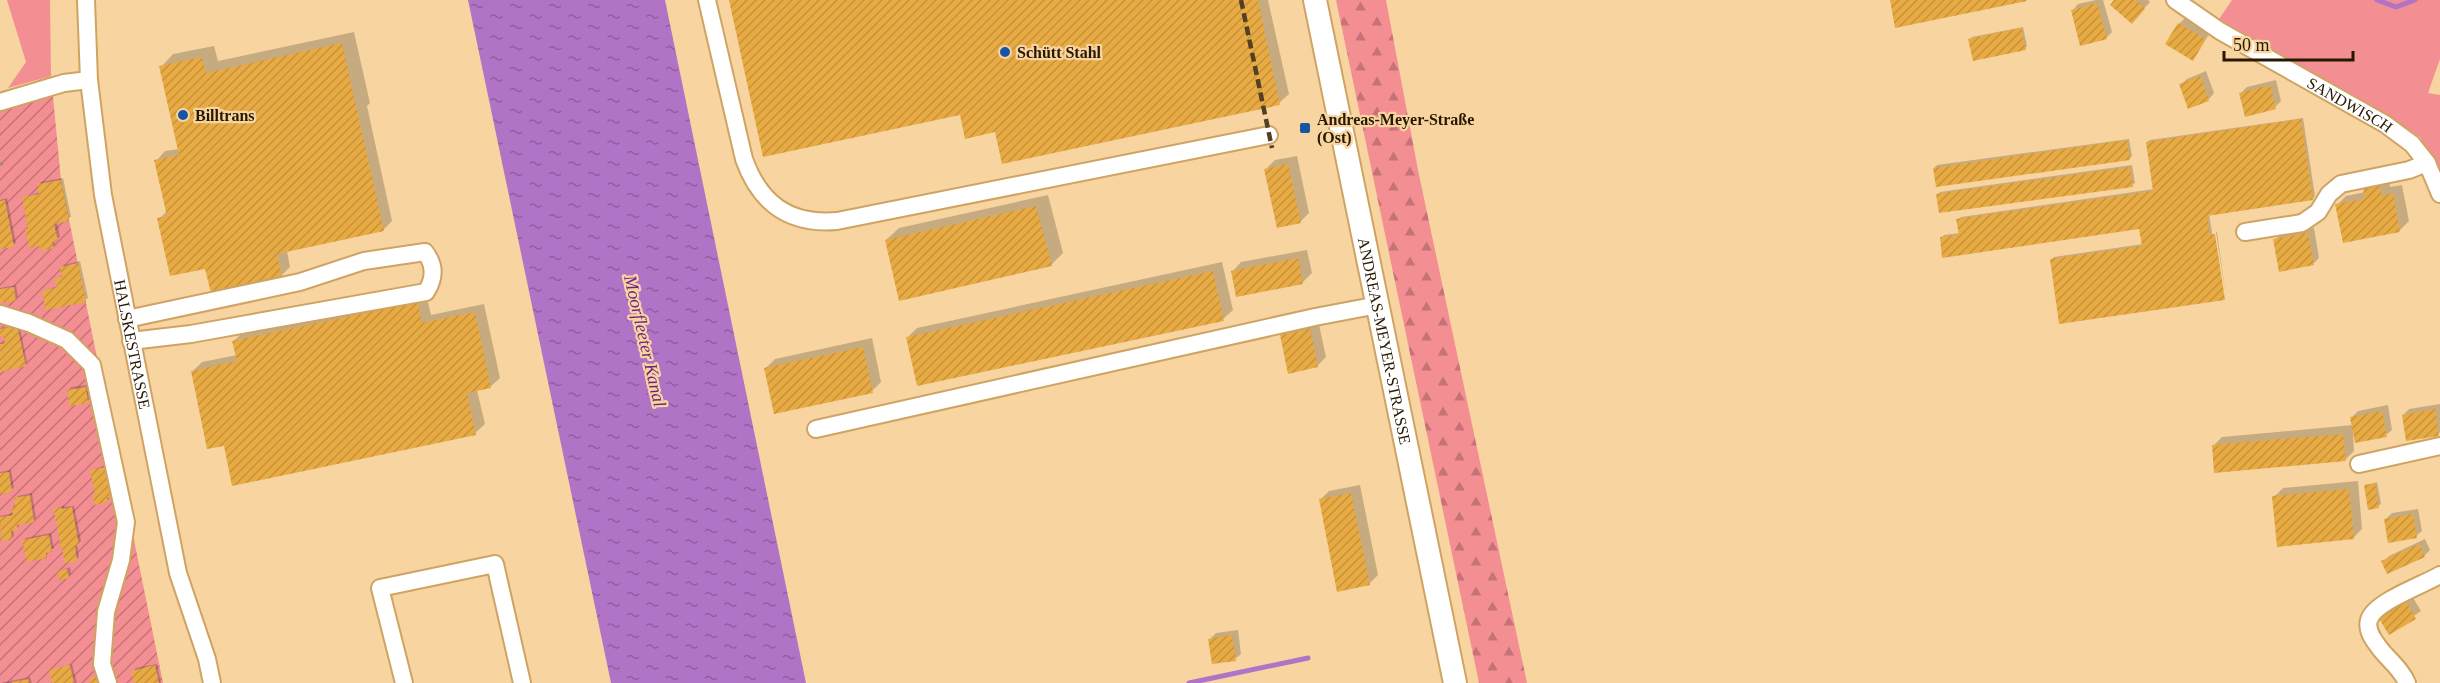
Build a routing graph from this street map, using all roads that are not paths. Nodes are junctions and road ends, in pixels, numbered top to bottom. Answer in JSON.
{"nodes":[{"id":1,"x":86,"y":0,"type":"edge"},
{"id":2,"x":707,"y":0,"type":"edge"},
{"id":3,"x":1316,"y":0,"type":"edge"},
{"id":4,"x":2175,"y":0,"type":"edge"},
{"id":5,"x":89,"y":80,"type":"junction"},
{"id":6,"x":0,"y":102,"type":"edge"},
{"id":7,"x":1269,"y":135,"type":"dead end"},
{"id":8,"x":2427,"y":163,"type":"junction"},
{"id":9,"x":2440,"y":194,"type":"edge"},
{"id":10,"x":2245,"y":232,"type":"dead end"},
{"id":11,"x":1378,"y":305,"type":"junction"},
{"id":12,"x":0,"y":314,"type":"edge"},
{"id":13,"x":127,"y":319,"type":"junction"},
{"id":14,"x":131,"y":341,"type":"junction"},
{"id":15,"x":816,"y":429,"type":"dead end"},
{"id":16,"x":2440,"y":446,"type":"edge"},
{"id":17,"x":2359,"y":464,"type":"dead end"},
{"id":18,"x":2440,"y":575,"type":"edge"},
{"id":19,"x":108,"y":683,"type":"edge"},
{"id":20,"x":212,"y":683,"type":"edge"},
{"id":21,"x":404,"y":683,"type":"edge"},
{"id":22,"x":522,"y":683,"type":"edge"},
{"id":23,"x":1455,"y":683,"type":"edge"},
{"id":24,"x":2407,"y":683,"type":"edge"}],
"edges":[{"from":1,"to":5,"type":"street","name":"HALSKESTRASSE"},
{"from":2,"to":7,"type":"street"},
{"from":3,"to":11,"type":"main road","name":"ANDREAS-MEYER-STRASSE"},
{"from":4,"to":8,"type":"street","name":"SANDWISCH"},
{"from":5,"to":6,"type":"street"},
{"from":5,"to":13,"type":"street","name":"HALSKESTRASSE"},
{"from":8,"to":9,"type":"street","name":"SANDWISCH"},
{"from":8,"to":10,"type":"street"},
{"from":11,"to":15,"type":"street"},
{"from":11,"to":23,"type":"main road","name":"ANDREAS-MEYER-STRASSE"},
{"from":12,"to":19,"type":"street"},
{"from":13,"to":14,"type":"street","name":"HALSKESTRASSE"},
{"from":13,"to":14,"type":"street"},
{"from":14,"to":20,"type":"street","name":"HALSKESTRASSE"},
{"from":16,"to":17,"type":"street"},
{"from":18,"to":24,"type":"street"},
{"from":21,"to":22,"type":"street"}]}
